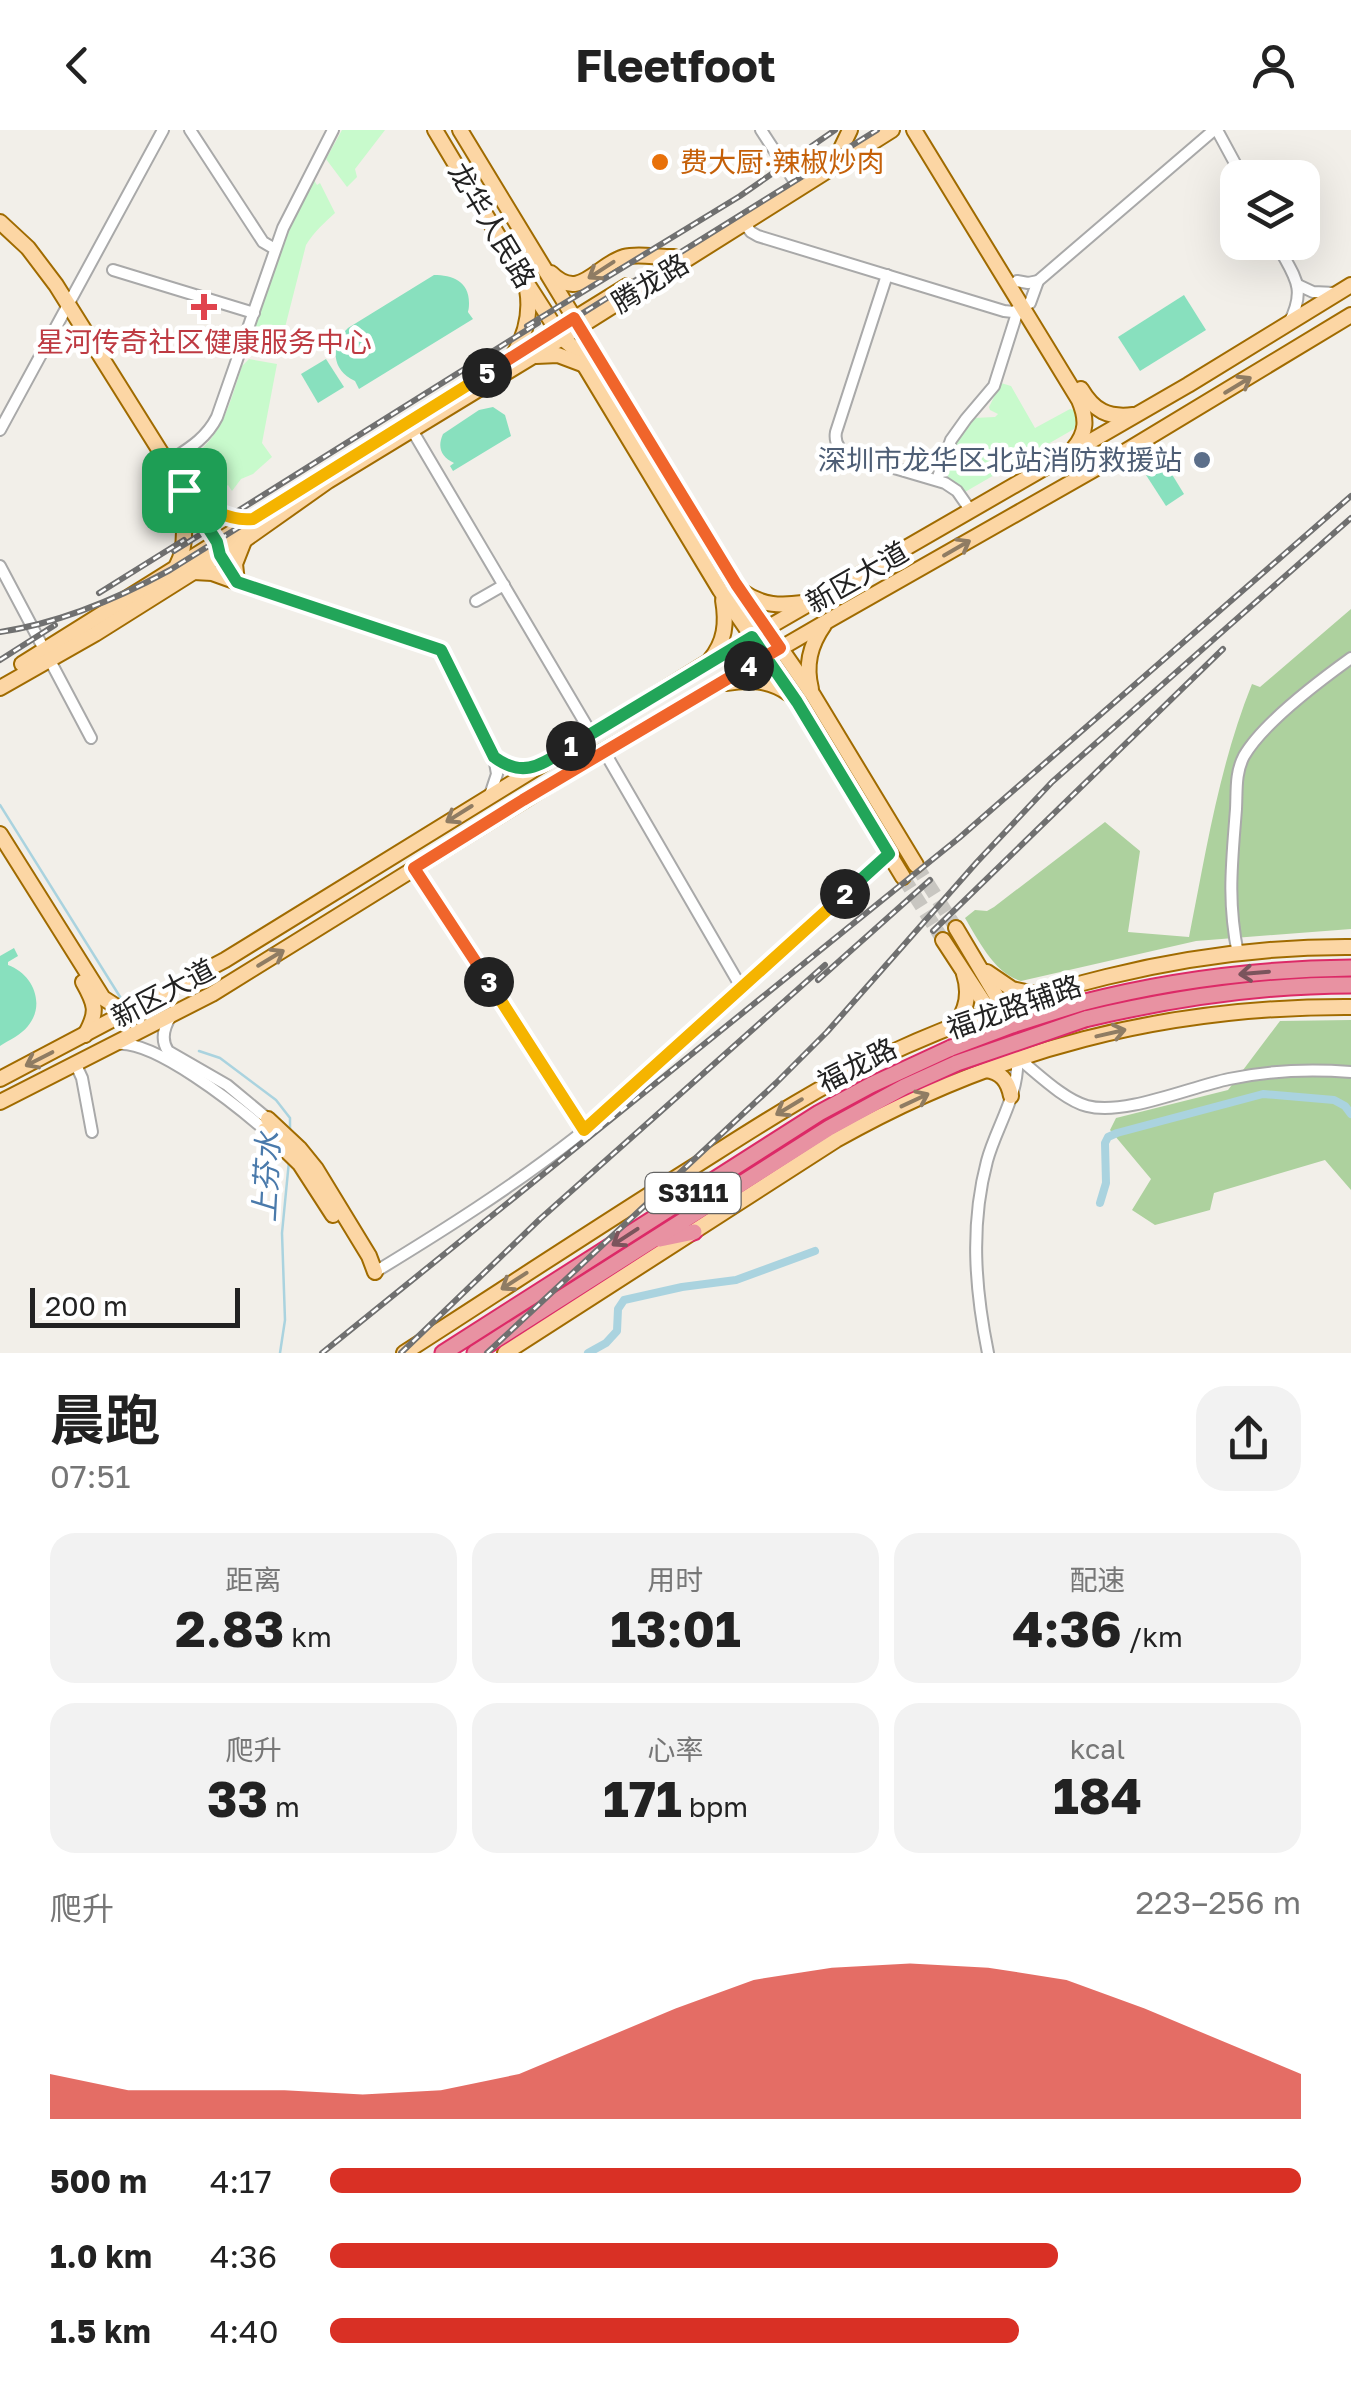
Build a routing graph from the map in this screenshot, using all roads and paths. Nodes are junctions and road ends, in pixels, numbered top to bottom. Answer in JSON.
{"nodes":[{"id":1,"x":163,"y":130,"type":"edge"},
{"id":2,"x":190,"y":130,"type":"edge"},
{"id":3,"x":334,"y":130,"type":"edge"},
{"id":4,"x":435,"y":130,"type":"edge"},
{"id":5,"x":460,"y":130,"type":"edge"},
{"id":6,"x":757,"y":130,"type":"edge"},
{"id":7,"x":850,"y":130,"type":"edge"},
{"id":8,"x":878,"y":130,"type":"edge"},
{"id":9,"x":892,"y":130,"type":"edge"},
{"id":10,"x":914,"y":130,"type":"edge"},
{"id":11,"x":925,"y":130,"type":"edge"},
{"id":12,"x":1216,"y":130,"type":"edge"},
{"id":13,"x":842,"y":156,"type":"junction"},
{"id":14,"x":1233,"y":160,"type":"edge"},
{"id":15,"x":795,"y":182,"type":"junction"},
{"id":16,"x":0,"y":222,"type":"edge"},
{"id":17,"x":744,"y":223,"type":"junction"},
{"id":18,"x":0,"y":233,"type":"edge"},
{"id":19,"x":275,"y":249,"type":"junction"},
{"id":20,"x":674,"y":258,"type":"junction"},
{"id":21,"x":538,"y":259,"type":"junction"},
{"id":22,"x":1285,"y":260,"type":"edge"},
{"id":23,"x":113,"y":270,"type":"dead end"},
{"id":24,"x":521,"y":274,"type":"junction"},
{"id":25,"x":887,"y":274,"type":"junction"},
{"id":26,"x":1017,"y":281,"type":"junction"},
{"id":27,"x":1038,"y":281,"type":"junction"},
{"id":28,"x":1351,"y":285,"type":"edge"},
{"id":29,"x":1298,"y":286,"type":"junction"},
{"id":30,"x":1337,"y":293,"type":"junction"},
{"id":31,"x":1023,"y":307,"type":"junction"},
{"id":32,"x":610,"y":308,"type":"junction"},
{"id":33,"x":67,"y":309,"type":"junction"},
{"id":34,"x":254,"y":313,"type":"junction"},
{"id":35,"x":1351,"y":315,"type":"edge"},
{"id":36,"x":577,"y":323,"type":"junction"},
{"id":37,"x":1289,"y":323,"type":"junction"},
{"id":38,"x":559,"y":334,"type":"junction"},
{"id":39,"x":512,"y":357,"type":"junction"},
{"id":40,"x":530,"y":358,"type":"junction"},
{"id":41,"x":591,"y":362,"type":"junction"},
{"id":42,"x":1144,"y":412,"type":"junction"},
{"id":43,"x":0,"y":430,"type":"edge"},
{"id":44,"x":412,"y":430,"type":"junction"},
{"id":45,"x":1066,"y":456,"type":"junction"},
{"id":46,"x":168,"y":462,"type":"junction"},
{"id":47,"x":937,"y":480,"type":"junction"},
{"id":48,"x":181,"y":491,"type":"junction"},
{"id":49,"x":971,"y":511,"type":"junction"},
{"id":50,"x":253,"y":519,"type":"junction"},
{"id":51,"x":246,"y":538,"type":"junction"},
{"id":52,"x":216,"y":547,"type":"junction"},
{"id":53,"x":0,"y":566,"type":"edge"},
{"id":54,"x":176,"y":568,"type":"junction"},
{"id":55,"x":193,"y":572,"type":"junction"},
{"id":56,"x":237,"y":582,"type":"junction"},
{"id":57,"x":736,"y":584,"type":"junction"},
{"id":58,"x":504,"y":585,"type":"junction"},
{"id":59,"x":720,"y":590,"type":"junction"},
{"id":60,"x":819,"y":598,"type":"junction"},
{"id":61,"x":476,"y":601,"type":"dead end"},
{"id":62,"x":831,"y":619,"type":"junction"},
{"id":63,"x":759,"y":633,"type":"junction"},
{"id":64,"x":780,"y":648,"type":"junction"},
{"id":65,"x":46,"y":654,"type":"junction"},
{"id":66,"x":766,"y":656,"type":"junction"},
{"id":67,"x":1351,"y":658,"type":"edge"},
{"id":68,"x":706,"y":664,"type":"junction"},
{"id":69,"x":0,"y":678,"type":"edge"},
{"id":70,"x":0,"y":688,"type":"edge"},
{"id":71,"x":712,"y":688,"type":"junction"},
{"id":72,"x":813,"y":695,"type":"junction"},
{"id":73,"x":797,"y":702,"type":"junction"},
{"id":74,"x":590,"y":733,"type":"junction"},
{"id":75,"x":91,"y":738,"type":"dead end"},
{"id":76,"x":604,"y":751,"type":"junction"},
{"id":77,"x":494,"y":757,"type":"junction"},
{"id":78,"x":538,"y":765,"type":"junction"},
{"id":79,"x":490,"y":794,"type":"junction"},
{"id":80,"x":0,"y":834,"type":"edge"},
{"id":81,"x":0,"y":850,"type":"edge"},
{"id":82,"x":889,"y":854,"type":"junction"},
{"id":83,"x":916,"y":865,"type":"tunnel mouth"},
{"id":84,"x":414,"y":868,"type":"junction"},
{"id":85,"x":903,"y":876,"type":"tunnel mouth"},
{"id":86,"x":956,"y":928,"type":"tunnel mouth"},
{"id":87,"x":943,"y":940,"type":"tunnel mouth"},
{"id":88,"x":1351,"y":947,"type":"edge"},
{"id":89,"x":1237,"y":949,"type":"junction"},
{"id":90,"x":982,"y":968,"type":"junction"},
{"id":91,"x":1351,"y":968,"type":"edge"},
{"id":92,"x":964,"y":973,"type":"junction"},
{"id":93,"x":1351,"y":984,"type":"edge"},
{"id":94,"x":740,"y":987,"type":"junction"},
{"id":95,"x":1046,"y":994,"type":"junction"},
{"id":96,"x":140,"y":1006,"type":"junction"},
{"id":97,"x":1351,"y":1007,"type":"edge"},
{"id":98,"x":997,"y":1009,"type":"junction"},
{"id":99,"x":1083,"y":1012,"type":"junction"},
{"id":100,"x":171,"y":1016,"type":"junction"},
{"id":101,"x":954,"y":1026,"type":"junction"},
{"id":102,"x":85,"y":1035,"type":"junction"},
{"id":103,"x":116,"y":1044,"type":"junction"},
{"id":104,"x":954,"y":1056,"type":"junction"},
{"id":105,"x":1017,"y":1058,"type":"junction"},
{"id":106,"x":76,"y":1065,"type":"junction"},
{"id":107,"x":985,"y":1070,"type":"junction"},
{"id":108,"x":1351,"y":1072,"type":"edge"},
{"id":109,"x":0,"y":1078,"type":"edge"},
{"id":110,"x":1011,"y":1096,"type":"junction"},
{"id":111,"x":0,"y":1102,"type":"edge"},
{"id":112,"x":266,"y":1124,"type":"junction"},
{"id":113,"x":584,"y":1130,"type":"junction"},
{"id":114,"x":92,"y":1132,"type":"dead end"},
{"id":115,"x":694,"y":1232,"type":"junction"},
{"id":116,"x":651,"y":1240,"type":"junction"},
{"id":117,"x":376,"y":1272,"type":"junction"},
{"id":118,"x":404,"y":1353,"type":"edge"},
{"id":119,"x":443,"y":1353,"type":"edge"},
{"id":120,"x":476,"y":1353,"type":"edge"},
{"id":121,"x":504,"y":1353,"type":"edge"},
{"id":122,"x":988,"y":1353,"type":"edge"}],
"edges":[{"from":1,"to":33,"type":"street"},
{"from":2,"to":19,"type":"street"},
{"from":3,"to":19,"type":"street"},
{"from":4,"to":24,"type":"main road","name":"龙华人民路"},
{"from":5,"to":21,"type":"main road","name":"龙华人民路"},
{"from":6,"to":15,"type":"street"},
{"from":7,"to":13,"type":"main road"},
{"from":8,"to":13,"type":"main road","name":"腾龙路"},
{"from":9,"to":13,"type":"main road","name":"腾龙路"},
{"from":10,"to":31,"type":"main road"},
{"from":11,"to":26,"type":"main road"},
{"from":12,"to":14,"type":"street"},
{"from":12,"to":27,"type":"street"},
{"from":13,"to":15,"type":"main road","name":"腾龙路"},
{"from":13,"to":17,"type":"main road","name":"腾龙路"},
{"from":15,"to":20,"type":"main road","name":"腾龙路"},
{"from":16,"to":33,"type":"main road"},
{"from":17,"to":25,"type":"street"},
{"from":17,"to":32,"type":"main road","name":"腾龙路"},
{"from":18,"to":33,"type":"main road"},
{"from":19,"to":34,"type":"street"},
{"from":20,"to":21,"type":"main road","one_way":true},
{"from":20,"to":36,"type":"main road","name":"腾龙路"},
{"from":21,"to":36,"type":"main road","name":"龙华人民路"},
{"from":22,"to":29,"type":"street"},
{"from":23,"to":34,"type":"street"},
{"from":24,"to":38,"type":"main road","name":"龙华人民路"},
{"from":24,"to":39,"type":"main road"},
{"from":25,"to":31,"type":"street"},
{"from":25,"to":47,"type":"street"},
{"from":26,"to":27,"type":"street"},
{"from":26,"to":31,"type":"main road"},
{"from":27,"to":31,"type":"street"},
{"from":28,"to":30,"type":"main road","name":"新区大道"},
{"from":29,"to":30,"type":"street"},
{"from":29,"to":37,"type":"street"},
{"from":30,"to":37,"type":"main road","name":"新区大道"},
{"from":31,"to":42,"type":"main road"},
{"from":31,"to":45,"type":"main road"},
{"from":31,"to":47,"type":"street"},
{"from":32,"to":36,"type":"main road","name":"腾龙路"},
{"from":32,"to":41,"type":"main road"},
{"from":33,"to":43,"type":"street"},
{"from":33,"to":46,"type":"main road"},
{"from":33,"to":48,"type":"main road"},
{"from":34,"to":46,"type":"street"},
{"from":62,"to":35,"type":"main road","name":"新区大道","one_way":true},
{"from":36,"to":38,"type":"main road","name":"腾龙路"},
{"from":36,"to":41,"type":"main road","name":"龙华人民路"},
{"from":37,"to":42,"type":"main road","name":"新区大道"},
{"from":38,"to":39,"type":"main road","name":"腾龙路"},
{"from":38,"to":40,"type":"main road","name":"腾龙路"},
{"from":38,"to":41,"type":"main road","name":"龙华人民路"},
{"from":39,"to":50,"type":"main road","name":"腾龙路"},
{"from":40,"to":41,"type":"main road"},
{"from":40,"to":44,"type":"main road","name":"腾龙路"},
{"from":41,"to":57,"type":"main road","name":"龙华人民路"},
{"from":41,"to":59,"type":"main road","name":"龙华人民路"},
{"from":42,"to":45,"type":"main road","name":"新区大道"},
{"from":44,"to":51,"type":"main road","name":"腾龙路"},
{"from":44,"to":58,"type":"street"},
{"from":45,"to":49,"type":"main road","name":"新区大道"},
{"from":46,"to":48,"type":"main road"},
{"from":47,"to":49,"type":"street"},
{"from":48,"to":50,"type":"main road"},
{"from":48,"to":52,"type":"main road"},
{"from":48,"to":54,"type":"main road"},
{"from":49,"to":60,"type":"main road","name":"新区大道"},
{"from":50,"to":52,"type":"main road","name":"腾龙路"},
{"from":51,"to":52,"type":"main road","name":"腾龙路"},
{"from":51,"to":56,"type":"main road"},
{"from":52,"to":54,"type":"main road","name":"腾龙路"},
{"from":52,"to":55,"type":"main road","name":"腾龙路"},
{"from":52,"to":56,"type":"street"},
{"from":53,"to":65,"type":"street"},
{"from":54,"to":65,"type":"main road","name":"腾龙路"},
{"from":55,"to":56,"type":"main road"},
{"from":55,"to":65,"type":"main road","name":"腾龙路"},
{"from":56,"to":77,"type":"street"},
{"from":57,"to":60,"type":"main road"},
{"from":57,"to":63,"type":"main road","name":"龙华人民路"},
{"from":58,"to":61,"type":"street"},
{"from":58,"to":74,"type":"street"},
{"from":59,"to":63,"type":"main road","name":"龙华人民路"},
{"from":59,"to":68,"type":"main road"},
{"from":60,"to":63,"type":"main road","name":"新区大道"},
{"from":62,"to":64,"type":"main road","name":"新区大道"},
{"from":62,"to":72,"type":"main road"},
{"from":63,"to":64,"type":"main road","name":"龙华人民路"},
{"from":63,"to":66,"type":"main road","name":"龙华人民路"},
{"from":63,"to":68,"type":"main road","name":"新区大道"},
{"from":64,"to":66,"type":"main road","name":"新区大道"},
{"from":64,"to":72,"type":"main road","name":"龙华人民路"},
{"from":65,"to":69,"type":"main road","name":"腾龙路"},
{"from":65,"to":70,"type":"main road","name":"腾龙路"},
{"from":65,"to":75,"type":"street"},
{"from":66,"to":71,"type":"main road","name":"新区大道"},
{"from":66,"to":73,"type":"main road","name":"龙华人民路"},
{"from":67,"to":89,"type":"street"},
{"from":68,"to":74,"type":"main road","name":"新区大道"},
{"from":71,"to":73,"type":"main road"},
{"from":71,"to":76,"type":"main road","name":"新区大道"},
{"from":72,"to":83,"type":"main road","name":"龙华人民路"},
{"from":73,"to":82,"type":"main road","name":"龙华人民路"},
{"from":74,"to":78,"type":"main road","name":"新区大道"},
{"from":76,"to":84,"type":"main road","name":"新区大道"},
{"from":76,"to":94,"type":"street"},
{"from":77,"to":78,"type":"street"},
{"from":77,"to":79,"type":"street"},
{"from":78,"to":79,"type":"main road","name":"新区大道"},
{"from":79,"to":96,"type":"main road","name":"新区大道","one_way":true},
{"from":80,"to":96,"type":"main road"},
{"from":81,"to":102,"type":"main road"},
{"from":82,"to":85,"type":"main road","name":"龙华人民路"},
{"from":82,"to":94,"type":"street"},
{"from":100,"to":84,"type":"main road","name":"新区大道","one_way":true},
{"from":84,"to":113,"type":"street"},
{"from":86,"to":90,"type":"main road"},
{"from":87,"to":92,"type":"main road"},
{"from":88,"to":89,"type":"main road","name":"福龙路辅路"},
{"from":89,"to":95,"type":"main road","name":"福龙路辅路"},
{"from":90,"to":95,"type":"main road"},
{"from":90,"to":98,"type":"main road"},
{"from":91,"to":99,"type":"highway","name":"福龙路","number":"S3111","one_way":true},
{"from":92,"to":98,"type":"main road"},
{"from":92,"to":101,"type":"main road"},
{"from":93,"to":99,"type":"highway","name":"福龙路","number":"S3111"},
{"from":94,"to":113,"type":"street"},
{"from":95,"to":98,"type":"main road","name":"福龙路辅路"},
{"from":96,"to":102,"type":"main road","name":"新区大道"},
{"from":105,"to":97,"type":"main road","name":"福龙路辅路","one_way":true},
{"from":98,"to":101,"type":"main road","name":"福龙路辅路"},
{"from":98,"to":105,"type":"main road"},
{"from":99,"to":104,"type":"highway","name":"福龙路","number":"S3111","bridge":true},
{"from":100,"to":103,"type":"main road","name":"新区大道"},
{"from":100,"to":112,"type":"street"},
{"from":101,"to":118,"type":"main road","name":"福龙路辅路","one_way":true},
{"from":102,"to":109,"type":"main road","name":"新区大道","one_way":true},
{"from":103,"to":106,"type":"main road","name":"新区大道"},
{"from":103,"to":112,"type":"street"},
{"from":104,"to":116,"type":"highway","name":"福龙路","number":"S3111"},
{"from":104,"to":119,"type":"highway","name":"福龙路","number":"S3111","one_way":true},
{"from":105,"to":107,"type":"main road","name":"福龙路辅路"},
{"from":105,"to":108,"type":"street"},
{"from":105,"to":110,"type":"street"},
{"from":106,"to":111,"type":"main road","name":"新区大道"},
{"from":106,"to":114,"type":"street"},
{"from":107,"to":110,"type":"main road"},
{"from":115,"to":107,"type":"main road","name":"福龙路辅路","one_way":true},
{"from":110,"to":122,"type":"street"},
{"from":112,"to":117,"type":"main road"},
{"from":112,"to":117,"type":"main road"},
{"from":113,"to":117,"type":"street"},
{"from":115,"to":116,"type":"highway"},
{"from":115,"to":121,"type":"main road","name":"福龙路辅路"},
{"from":116,"to":120,"type":"highway","name":"福龙路","number":"S3111"}]}
